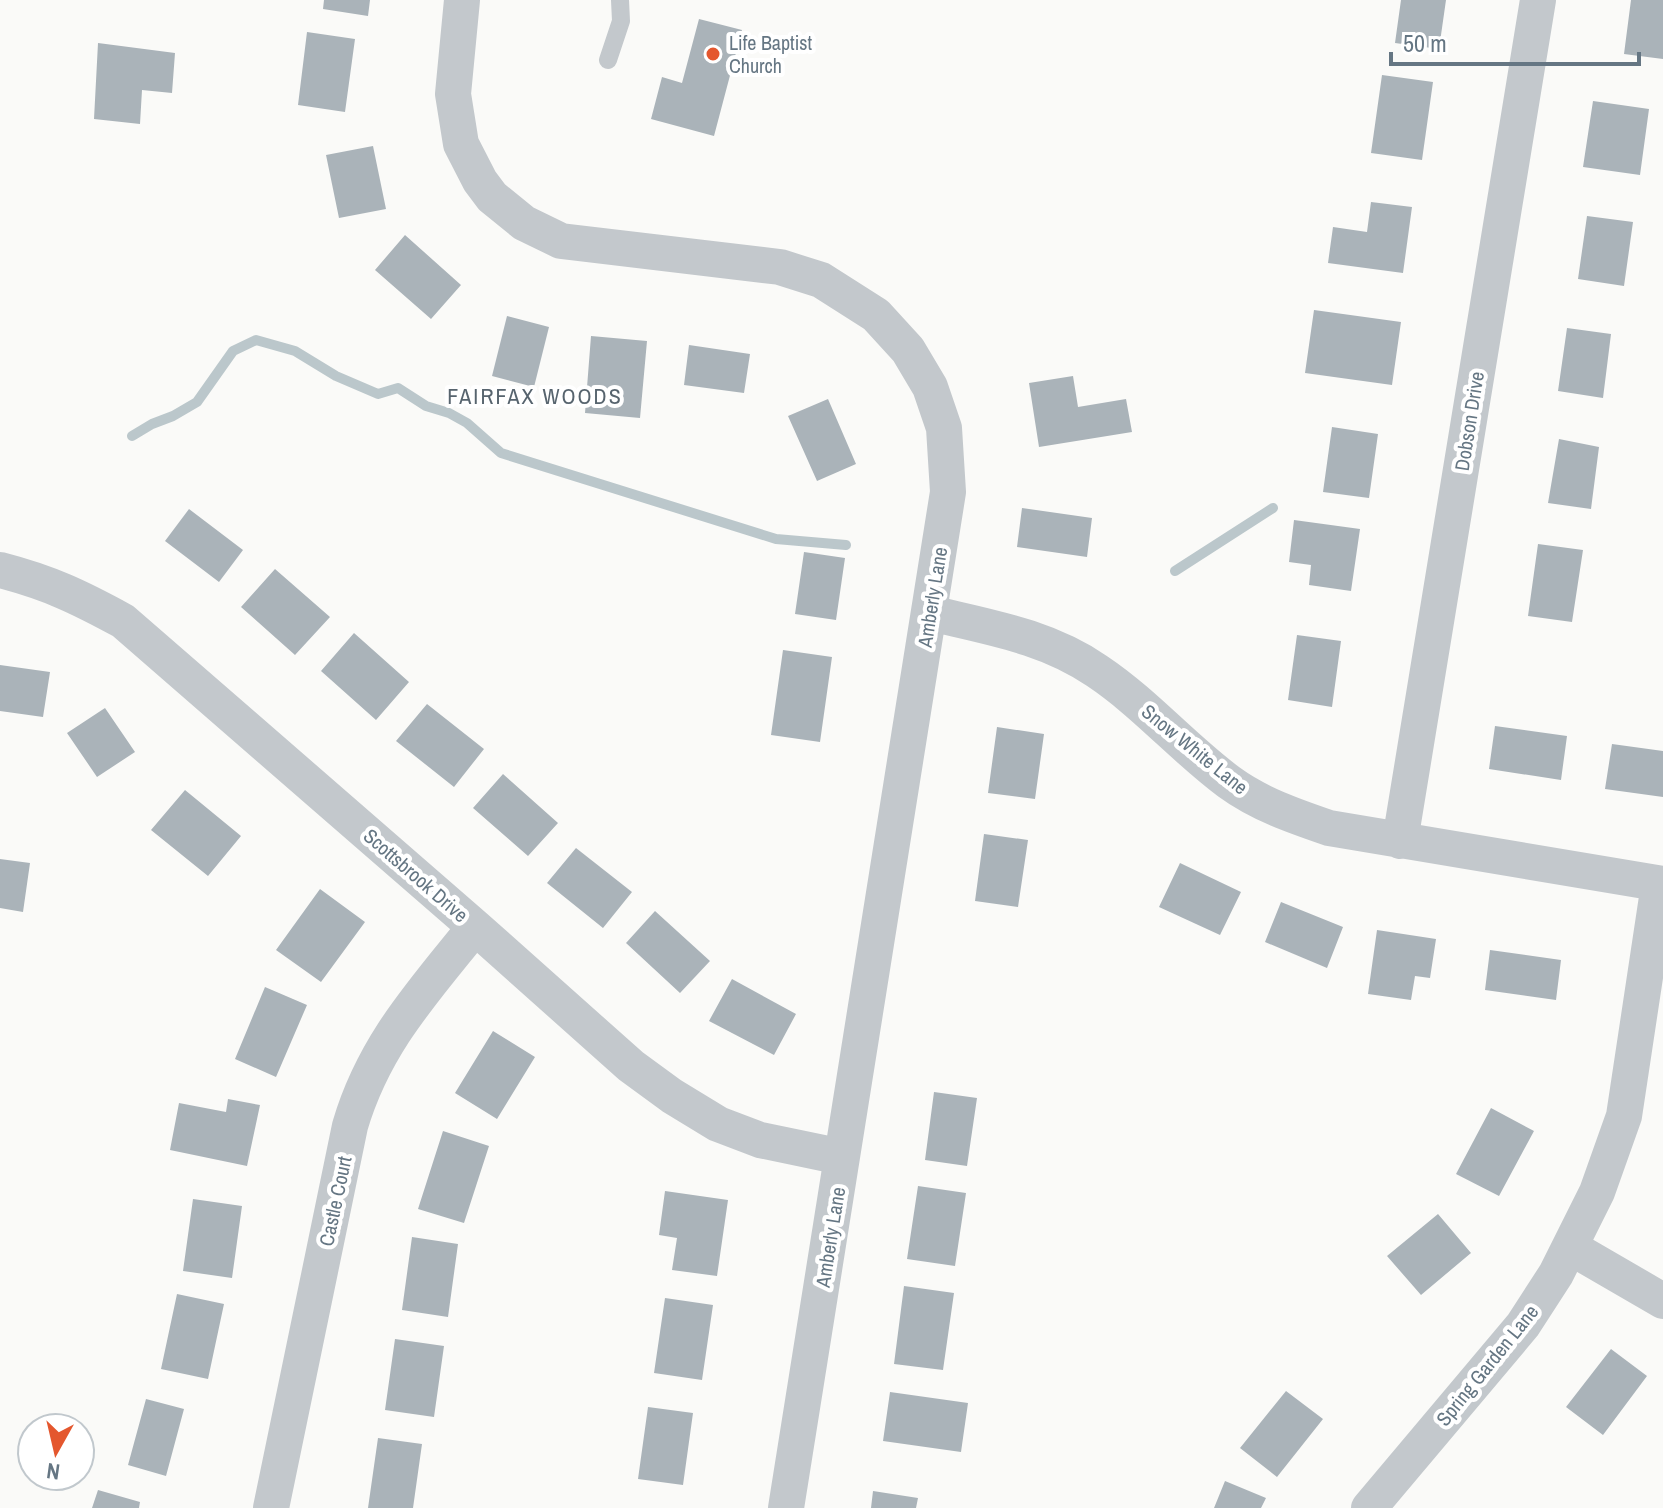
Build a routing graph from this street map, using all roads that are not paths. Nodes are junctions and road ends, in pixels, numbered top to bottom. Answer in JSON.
{"nodes":[{"id":1,"x":462,"y":0,"type":"edge"},
{"id":2,"x":620,"y":0,"type":"edge"},
{"id":3,"x":1538,"y":0,"type":"edge"},
{"id":4,"x":608,"y":60,"type":"dead end"},
{"id":5,"x":0,"y":570,"type":"edge"},
{"id":6,"x":930,"y":613,"type":"junction"},
{"id":7,"x":1400,"y":841,"type":"junction"},
{"id":8,"x":1661,"y":884,"type":"edge"},
{"id":9,"x":475,"y":927,"type":"junction"},
{"id":10,"x":842,"y":1157,"type":"junction"},
{"id":11,"x":1570,"y":1247,"type":"junction"},
{"id":12,"x":1663,"y":1301,"type":"edge"},
{"id":13,"x":271,"y":1508,"type":"edge"},
{"id":14,"x":786,"y":1508,"type":"edge"},
{"id":15,"x":1369,"y":1508,"type":"edge"}],
"edges":[{"from":1,"to":6,"type":"street","name":"Amberly Lane"},
{"from":2,"to":4,"type":"lane"},
{"from":3,"to":7,"type":"street","name":"Dobson Drive"},
{"from":5,"to":9,"type":"street","name":"Scottsbrook Drive"},
{"from":6,"to":7,"type":"street","name":"Snow White Lane"},
{"from":6,"to":10,"type":"street","name":"Amberly Lane"},
{"from":7,"to":8,"type":"street","name":"Snow White Lane"},
{"from":8,"to":11,"type":"street","name":"Spring Garden Lane"},
{"from":9,"to":10,"type":"street","name":"Scottsbrook Drive"},
{"from":9,"to":13,"type":"street","name":"Castle Court"},
{"from":10,"to":14,"type":"street","name":"Amberly Lane"},
{"from":11,"to":12,"type":"street"},
{"from":11,"to":15,"type":"street","name":"Spring Garden Lane"}]}
